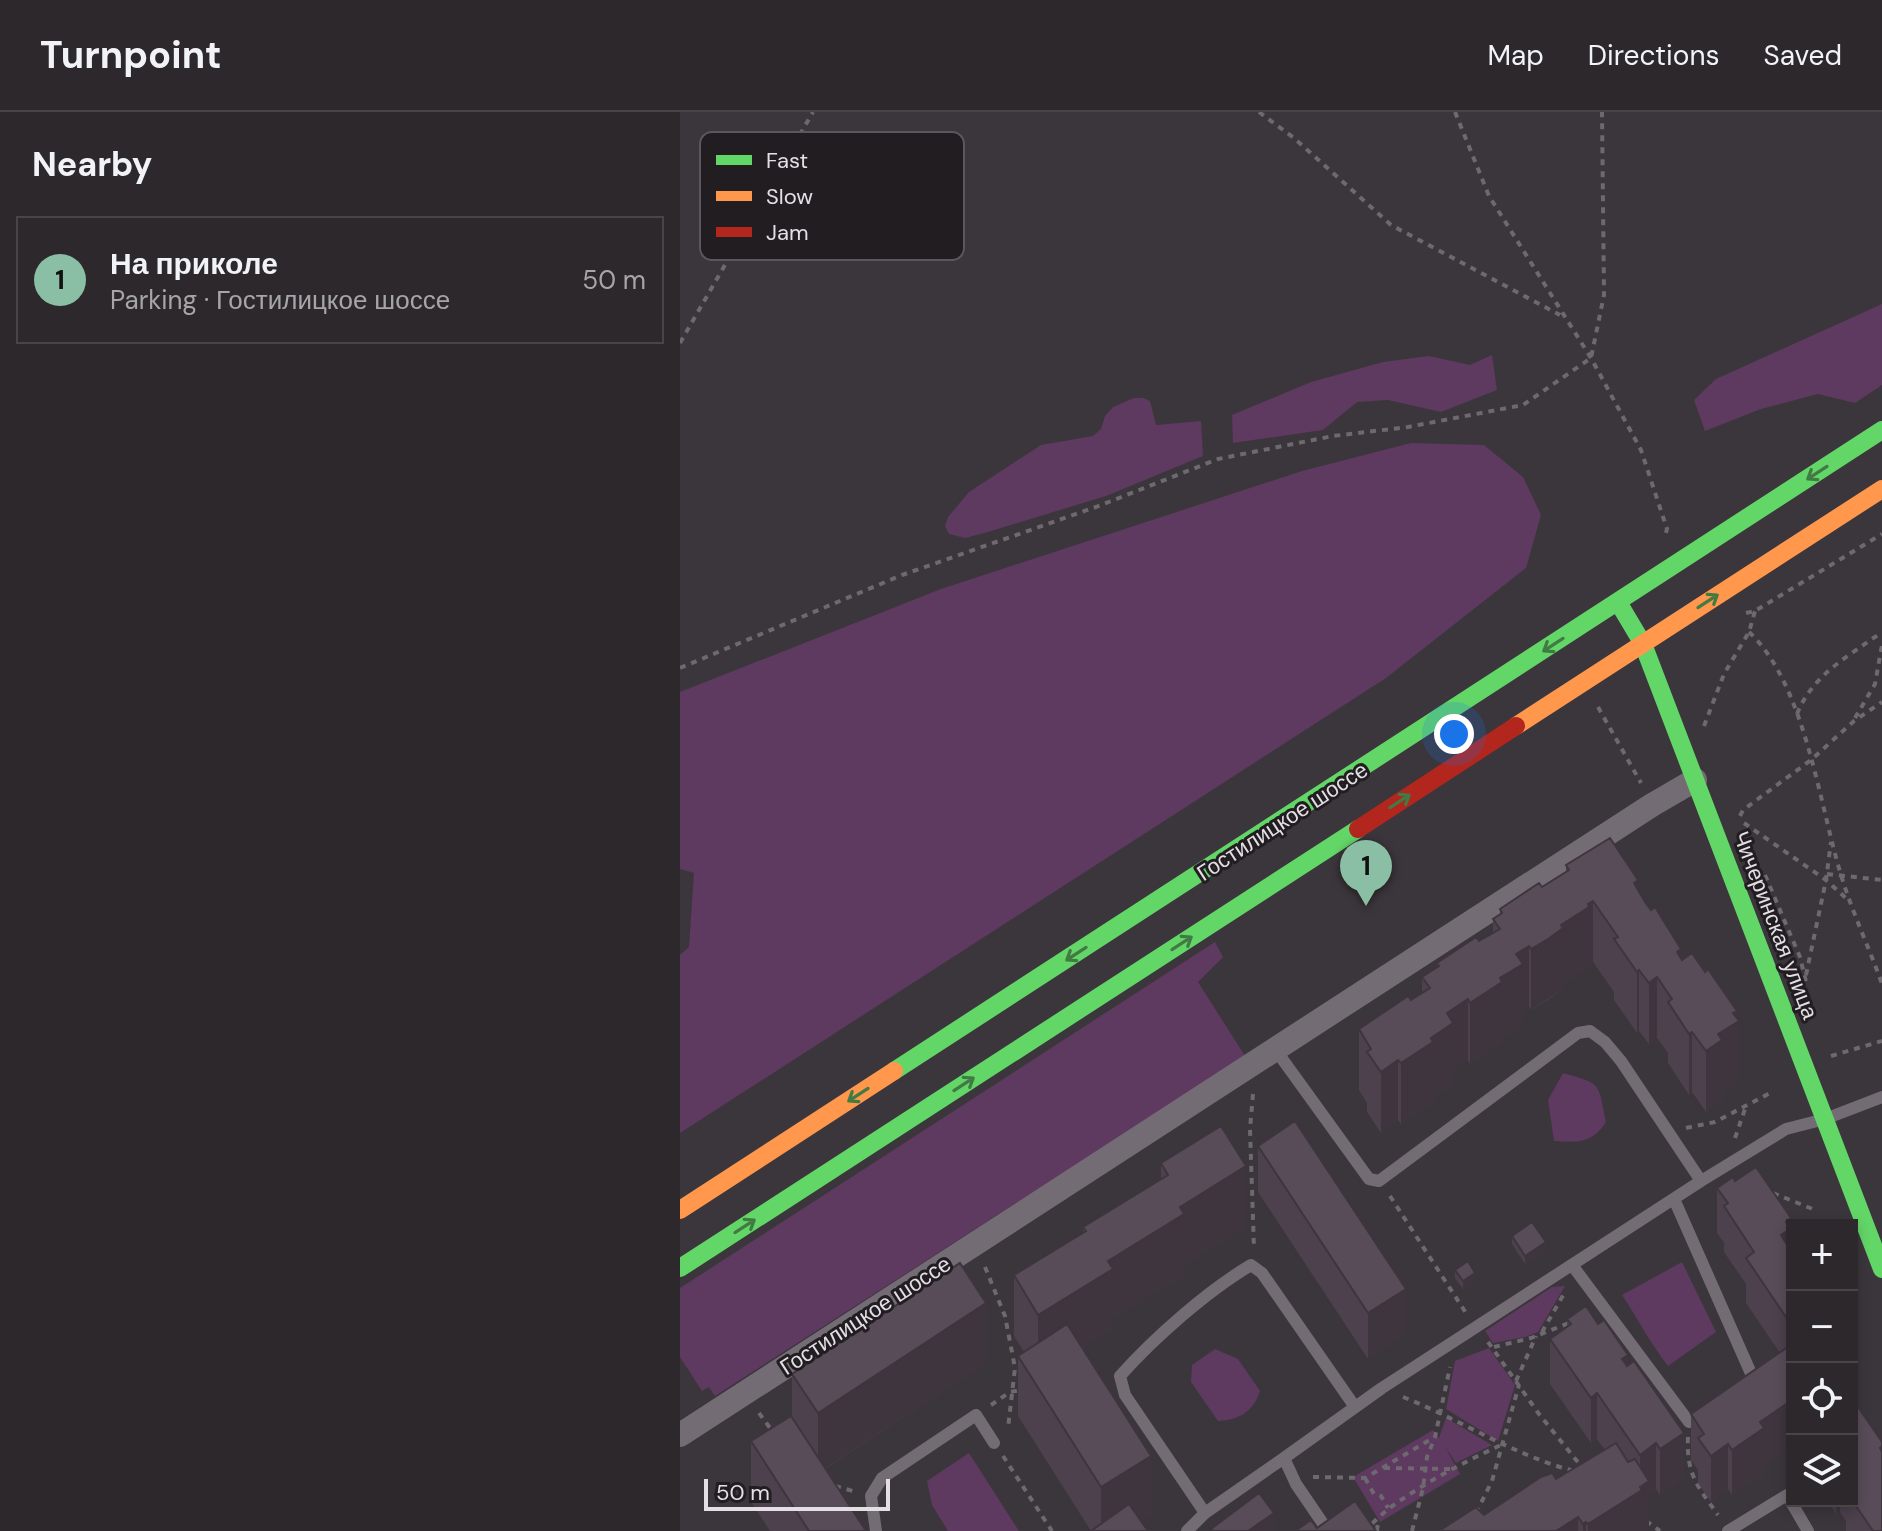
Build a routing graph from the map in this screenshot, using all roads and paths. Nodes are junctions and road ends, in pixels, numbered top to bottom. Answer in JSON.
{"nodes":[{"id":1,"x":813,"y":112,"type":"edge"},
{"id":2,"x":1259,"y":112,"type":"edge"},
{"id":3,"x":1455,"y":112,"type":"edge"},
{"id":4,"x":1602,"y":112,"type":"edge"},
{"id":5,"x":801,"y":132,"type":"edge"},
{"id":6,"x":728,"y":260,"type":"edge"},
{"id":7,"x":1563,"y":317,"type":"junction"},
{"id":8,"x":680,"y":343,"type":"edge"},
{"id":9,"x":1591,"y":358,"type":"junction"},
{"id":10,"x":1882,"y":430,"type":"edge"},
{"id":11,"x":1882,"y":489,"type":"edge"},
{"id":12,"x":1667,"y":529,"type":"dead end"},
{"id":13,"x":1882,"y":534,"type":"edge"},
{"id":14,"x":1618,"y":602,"type":"junction"},
{"id":15,"x":1755,"y":611,"type":"junction"},
{"id":16,"x":1743,"y":613,"type":"dead end"},
{"id":17,"x":1749,"y":632,"type":"junction"},
{"id":18,"x":1882,"y":632,"type":"edge"},
{"id":19,"x":1643,"y":644,"type":"junction"},
{"id":20,"x":1882,"y":645,"type":"edge"},
{"id":21,"x":680,"y":668,"type":"edge"},
{"id":22,"x":1593,"y":698,"type":"dead end"},
{"id":23,"x":1882,"y":702,"type":"edge"},
{"id":24,"x":1698,"y":713,"type":"dead end"},
{"id":25,"x":1797,"y":714,"type":"junction"},
{"id":26,"x":1854,"y":721,"type":"junction"},
{"id":27,"x":1811,"y":760,"type":"junction"},
{"id":28,"x":1695,"y":780,"type":"junction"},
{"id":29,"x":1646,"y":792,"type":"dead end"},
{"id":30,"x":1734,"y":805,"type":"dead end"},
{"id":31,"x":1739,"y":819,"type":"junction"},
{"id":32,"x":1831,"y":839,"type":"junction"},
{"id":33,"x":1841,"y":876,"type":"junction"},
{"id":34,"x":1826,"y":877,"type":"junction"},
{"id":35,"x":1882,"y":880,"type":"edge"},
{"id":36,"x":1850,"y":903,"type":"junction"},
{"id":37,"x":1806,"y":975,"type":"dead end"},
{"id":38,"x":1882,"y":984,"type":"edge"},
{"id":39,"x":1882,"y":1041,"type":"edge"},
{"id":40,"x":1275,"y":1049,"type":"junction"},
{"id":41,"x":1829,"y":1057,"type":"dead end"},
{"id":42,"x":1253,"y":1091,"type":"dead end"},
{"id":43,"x":1772,"y":1092,"type":"dead end"},
{"id":44,"x":1882,"y":1097,"type":"edge"},
{"id":45,"x":1825,"y":1119,"type":"junction"},
{"id":46,"x":1668,"y":1131,"type":"junction"},
{"id":47,"x":1701,"y":1181,"type":"junction"},
{"id":48,"x":1772,"y":1193,"type":"edge"},
{"id":49,"x":1674,"y":1199,"type":"junction"},
{"id":50,"x":680,"y":1210,"type":"edge"},
{"id":51,"x":1815,"y":1210,"type":"dead end"},
{"id":52,"x":984,"y":1264,"type":"dead end"},
{"id":53,"x":1251,"y":1265,"type":"junction"},
{"id":54,"x":1572,"y":1265,"type":"junction"},
{"id":55,"x":680,"y":1268,"type":"edge"},
{"id":56,"x":1882,"y":1269,"type":"edge"},
{"id":57,"x":1568,"y":1286,"type":"dead end"},
{"id":58,"x":1572,"y":1322,"type":"edge"},
{"id":59,"x":1542,"y":1332,"type":"junction"},
{"id":60,"x":1536,"y":1336,"type":"junction"},
{"id":61,"x":1456,"y":1341,"type":"junction"},
{"id":62,"x":1493,"y":1347,"type":"dead end"},
{"id":63,"x":1032,"y":1388,"type":"edge"},
{"id":64,"x":1382,"y":1388,"type":"junction"},
{"id":65,"x":1010,"y":1392,"type":"junction"},
{"id":66,"x":1727,"y":1396,"type":"edge"},
{"id":67,"x":1715,"y":1405,"type":"edge"},
{"id":68,"x":1355,"y":1407,"type":"junction"},
{"id":69,"x":758,"y":1412,"type":"dead end"},
{"id":70,"x":1441,"y":1412,"type":"junction"},
{"id":71,"x":976,"y":1415,"type":"junction"},
{"id":72,"x":1689,"y":1422,"type":"junction"},
{"id":73,"x":774,"y":1433,"type":"edge"},
{"id":74,"x":1007,"y":1433,"type":"dead end"},
{"id":75,"x":680,"y":1435,"type":"edge"},
{"id":76,"x":1435,"y":1437,"type":"junction"},
{"id":77,"x":1000,"y":1445,"type":"junction"},
{"id":78,"x":1501,"y":1445,"type":"junction"},
{"id":79,"x":1284,"y":1458,"type":"junction"},
{"id":80,"x":1006,"y":1461,"type":"junction"},
{"id":81,"x":1384,"y":1468,"type":"junction"},
{"id":82,"x":1425,"y":1468,"type":"junction"},
{"id":83,"x":1454,"y":1469,"type":"junction"},
{"id":84,"x":1365,"y":1478,"type":"junction"},
{"id":85,"x":1566,"y":1478,"type":"edge"},
{"id":86,"x":1296,"y":1484,"type":"junction"},
{"id":87,"x":830,"y":1485,"type":"edge"},
{"id":88,"x":1423,"y":1488,"type":"junction"},
{"id":89,"x":871,"y":1496,"type":"junction"},
{"id":90,"x":1388,"y":1508,"type":"junction"},
{"id":91,"x":1205,"y":1513,"type":"junction"},
{"id":92,"x":1486,"y":1515,"type":"edge"},
{"id":93,"x":1643,"y":1519,"type":"edge"},
{"id":94,"x":1378,"y":1521,"type":"junction"},
{"id":95,"x":876,"y":1531,"type":"edge"},
{"id":96,"x":1052,"y":1531,"type":"edge"},
{"id":97,"x":1187,"y":1531,"type":"edge"},
{"id":98,"x":1328,"y":1531,"type":"edge"},
{"id":99,"x":1363,"y":1531,"type":"edge"},
{"id":100,"x":1377,"y":1531,"type":"edge"},
{"id":101,"x":1412,"y":1531,"type":"edge"},
{"id":102,"x":1660,"y":1531,"type":"edge"},
{"id":103,"x":1729,"y":1531,"type":"edge"},
{"id":104,"x":1808,"y":1531,"type":"edge"}],
"edges":[{"from":1,"to":5,"type":"path"},
{"from":2,"to":7,"type":"path"},
{"from":3,"to":7,"type":"path"},
{"from":4,"to":9,"type":"path"},
{"from":6,"to":8,"type":"path"},
{"from":7,"to":9,"type":"path"},
{"from":9,"to":12,"type":"path"},
{"from":9,"to":21,"type":"path"},
{"from":10,"to":14,"type":"street","name":"Гостилицкое шоссе","one_way":true},
{"from":19,"to":11,"type":"street","one_way":true},
{"from":13,"to":15,"type":"path"},
{"from":14,"to":19,"type":"street","name":"Чичеринская улица"},
{"from":14,"to":50,"type":"street","name":"Гостилицкое шоссе","one_way":true},
{"from":15,"to":16,"type":"path"},
{"from":15,"to":17,"type":"path"},
{"from":17,"to":24,"type":"path"},
{"from":17,"to":25,"type":"path"},
{"from":18,"to":25,"type":"path"},
{"from":19,"to":28,"type":"street","name":"Чичеринская улица"},
{"from":55,"to":19,"type":"street","one_way":true},
{"from":20,"to":26,"type":"path"},
{"from":22,"to":29,"type":"path"},
{"from":23,"to":26,"type":"path"},
{"from":25,"to":27,"type":"path"},
{"from":26,"to":27,"type":"path"},
{"from":27,"to":31,"type":"path"},
{"from":27,"to":32,"type":"path"},
{"from":28,"to":40,"type":"street","name":"Гостилицкое шоссе"},
{"from":28,"to":45,"type":"street","name":"Чичеринская улица"},
{"from":30,"to":31,"type":"path"},
{"from":31,"to":34,"type":"path"},
{"from":32,"to":33,"type":"path"},
{"from":32,"to":34,"type":"path"},
{"from":33,"to":34,"type":"path"},
{"from":33,"to":35,"type":"path"},
{"from":33,"to":36,"type":"path"},
{"from":34,"to":36,"type":"path"},
{"from":34,"to":37,"type":"path"},
{"from":36,"to":38,"type":"path"},
{"from":39,"to":41,"type":"path"},
{"from":40,"to":46,"type":"lane"},
{"from":40,"to":75,"type":"street","name":"Гостилицкое шоссе"},
{"from":42,"to":53,"type":"path"},
{"from":43,"to":46,"type":"path"},
{"from":44,"to":45,"type":"lane"},
{"from":45,"to":47,"type":"lane"},
{"from":45,"to":56,"type":"street","name":"Чичеринская улица"},
{"from":46,"to":47,"type":"lane"},
{"from":47,"to":49,"type":"lane"},
{"from":48,"to":51,"type":"path"},
{"from":49,"to":54,"type":"lane"},
{"from":49,"to":66,"type":"lane"},
{"from":52,"to":65,"type":"path"},
{"from":53,"to":68,"type":"lane"},
{"from":53,"to":91,"type":"lane"},
{"from":54,"to":61,"type":"lane"},
{"from":54,"to":72,"type":"lane"},
{"from":57,"to":59,"type":"path"},
{"from":58,"to":59,"type":"path"},
{"from":59,"to":60,"type":"path"},
{"from":60,"to":62,"type":"path"},
{"from":60,"to":78,"type":"path"},
{"from":61,"to":64,"type":"lane"},
{"from":61,"to":70,"type":"path"},
{"from":63,"to":65,"type":"path"},
{"from":64,"to":68,"type":"lane"},
{"from":64,"to":70,"type":"path"},
{"from":65,"to":71,"type":"path"},
{"from":65,"to":74,"type":"path"},
{"from":67,"to":72,"type":"lane"},
{"from":68,"to":79,"type":"lane"},
{"from":69,"to":73,"type":"path"},
{"from":70,"to":76,"type":"path"},
{"from":70,"to":78,"type":"path"},
{"from":71,"to":77,"type":"lane"},
{"from":71,"to":89,"type":"lane"},
{"from":72,"to":103,"type":"path"},
{"from":76,"to":81,"type":"path"},
{"from":76,"to":82,"type":"path"},
{"from":77,"to":80,"type":"path"},
{"from":77,"to":80,"type":"path"},
{"from":78,"to":83,"type":"path"},
{"from":78,"to":85,"type":"path"},
{"from":78,"to":92,"type":"path"},
{"from":79,"to":86,"type":"lane"},
{"from":79,"to":91,"type":"lane"},
{"from":80,"to":96,"type":"path"},
{"from":81,"to":82,"type":"path"},
{"from":81,"to":84,"type":"path"},
{"from":82,"to":83,"type":"path"},
{"from":82,"to":88,"type":"path"},
{"from":83,"to":88,"type":"path"},
{"from":84,"to":86,"type":"path"},
{"from":84,"to":90,"type":"path"},
{"from":86,"to":98,"type":"lane"},
{"from":87,"to":89,"type":"path"},
{"from":88,"to":90,"type":"path"},
{"from":88,"to":101,"type":"path"},
{"from":89,"to":95,"type":"lane"},
{"from":90,"to":94,"type":"path"},
{"from":91,"to":97,"type":"lane"},
{"from":93,"to":102,"type":"path"},
{"from":94,"to":99,"type":"path"},
{"from":94,"to":100,"type":"path"},
{"from":103,"to":104,"type":"lane"}]}
